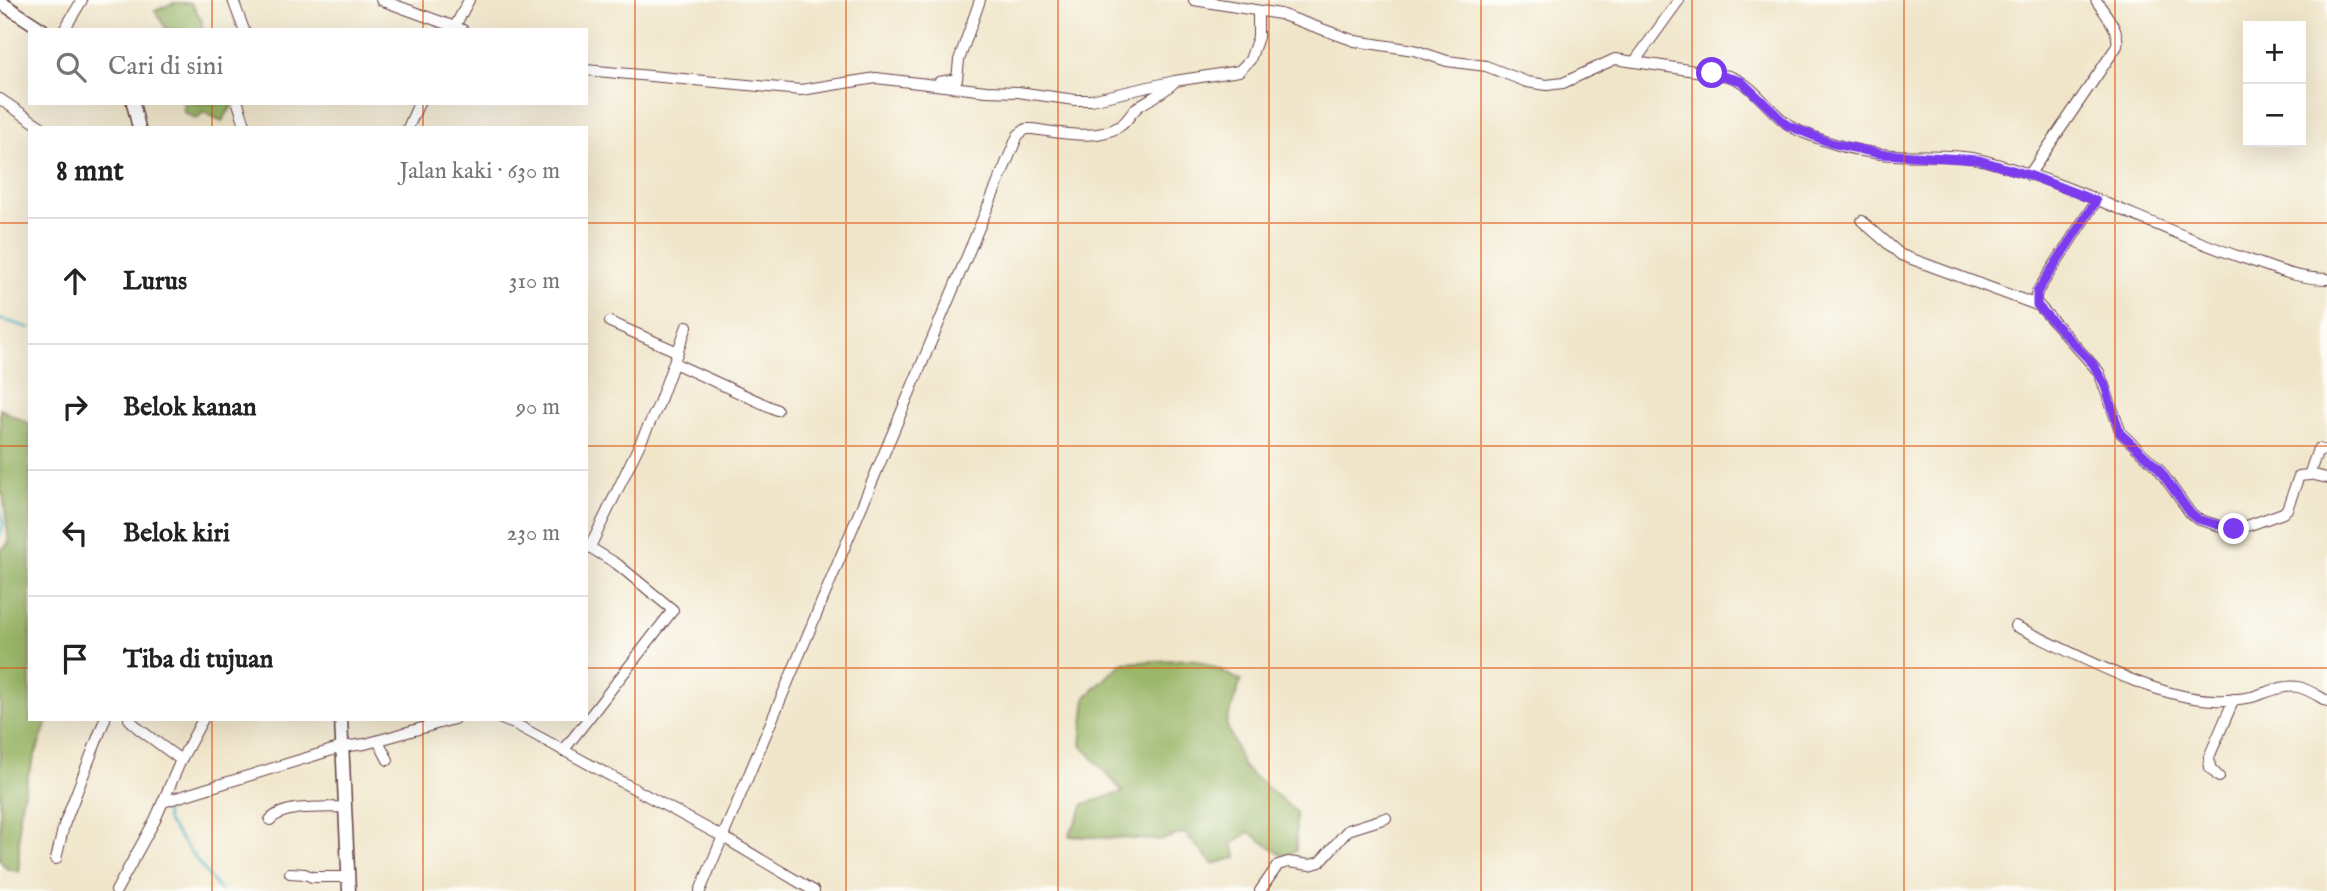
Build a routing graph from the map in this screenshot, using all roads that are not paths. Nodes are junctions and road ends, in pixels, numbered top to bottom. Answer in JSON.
{"nodes":[{"id":1,"x":82,"y":0,"type":"edge"},
{"id":2,"x":233,"y":0,"type":"edge"},
{"id":3,"x":381,"y":0,"type":"edge"},
{"id":4,"x":469,"y":0,"type":"edge"},
{"id":5,"x":980,"y":0,"type":"edge"},
{"id":6,"x":1194,"y":0,"type":"edge"},
{"id":7,"x":1679,"y":0,"type":"edge"},
{"id":8,"x":2096,"y":0,"type":"edge"},
{"id":9,"x":0,"y":2,"type":"edge"},
{"id":10,"x":1227,"y":3,"type":"edge"},
{"id":11,"x":1245,"y":5,"type":"edge"},
{"id":12,"x":1258,"y":11,"type":"junction"},
{"id":13,"x":40,"y":28,"type":"edge"},
{"id":14,"x":65,"y":28,"type":"edge"},
{"id":15,"x":243,"y":28,"type":"edge"},
{"id":16,"x":454,"y":28,"type":"edge"},
{"id":17,"x":457,"y":28,"type":"edge"},
{"id":18,"x":1635,"y":61,"type":"junction"},
{"id":19,"x":588,"y":70,"type":"edge"},
{"id":20,"x":1175,"y":81,"type":"junction"},
{"id":21,"x":930,"y":84,"type":"junction"},
{"id":22,"x":0,"y":99,"type":"edge"},
{"id":23,"x":133,"y":105,"type":"edge"},
{"id":24,"x":239,"y":105,"type":"edge"},
{"id":25,"x":418,"y":105,"type":"edge"},
{"id":26,"x":40,"y":126,"type":"edge"},
{"id":27,"x":139,"y":126,"type":"edge"},
{"id":28,"x":245,"y":126,"type":"edge"},
{"id":29,"x":409,"y":126,"type":"edge"},
{"id":30,"x":2029,"y":175,"type":"junction"},
{"id":31,"x":2096,"y":201,"type":"junction"},
{"id":32,"x":1862,"y":221,"type":"dead end"},
{"id":33,"x":2327,"y":279,"type":"edge"},
{"id":34,"x":2037,"y":305,"type":"junction"},
{"id":35,"x":610,"y":322,"type":"dead end"},
{"id":36,"x":687,"y":327,"type":"dead end"},
{"id":37,"x":678,"y":352,"type":"junction"},
{"id":38,"x":674,"y":363,"type":"junction"},
{"id":39,"x":777,"y":410,"type":"dead end"},
{"id":40,"x":2327,"y":451,"type":"edge"},
{"id":41,"x":2310,"y":474,"type":"junction"},
{"id":42,"x":2327,"y":478,"type":"edge"},
{"id":43,"x":588,"y":546,"type":"edge"},
{"id":44,"x":2015,"y":626,"type":"dead end"},
{"id":45,"x":2234,"y":699,"type":"junction"},
{"id":46,"x":2327,"y":701,"type":"edge"},
{"id":47,"x":588,"y":719,"type":"edge"},
{"id":48,"x":104,"y":721,"type":"edge"},
{"id":49,"x":131,"y":721,"type":"edge"},
{"id":50,"x":202,"y":721,"type":"edge"},
{"id":51,"x":341,"y":721,"type":"edge"},
{"id":52,"x":439,"y":721,"type":"edge"},
{"id":53,"x":586,"y":721,"type":"edge"},
{"id":54,"x":518,"y":722,"type":"edge"},
{"id":55,"x":417,"y":724,"type":"edge"},
{"id":56,"x":378,"y":740,"type":"junction"},
{"id":57,"x":342,"y":747,"type":"junction"},
{"id":58,"x":563,"y":751,"type":"junction"},
{"id":59,"x":181,"y":760,"type":"junction"},
{"id":60,"x":388,"y":760,"type":"dead end"},
{"id":61,"x":2219,"y":777,"type":"dead end"},
{"id":62,"x":167,"y":801,"type":"junction"},
{"id":63,"x":345,"y":807,"type":"junction"},
{"id":64,"x":1386,"y":818,"type":"dead end"},
{"id":65,"x":270,"y":820,"type":"dead end"},
{"id":66,"x":723,"y":837,"type":"junction"},
{"id":67,"x":56,"y":859,"type":"dead end"},
{"id":68,"x":290,"y":873,"type":"dead end"},
{"id":69,"x":348,"y":877,"type":"junction"},
{"id":70,"x":116,"y":891,"type":"edge"},
{"id":71,"x":349,"y":891,"type":"edge"},
{"id":72,"x":700,"y":891,"type":"edge"},
{"id":73,"x":814,"y":891,"type":"edge"},
{"id":74,"x":1260,"y":891,"type":"edge"}],
"edges":[{"from":1,"to":14,"type":"street"},
{"from":2,"to":15,"type":"street"},
{"from":3,"to":16,"type":"street"},
{"from":4,"to":17,"type":"street"},
{"from":5,"to":21,"type":"street"},
{"from":6,"to":10,"type":"street"},
{"from":7,"to":18,"type":"street"},
{"from":8,"to":30,"type":"street"},
{"from":9,"to":13,"type":"main road"},
{"from":10,"to":11,"type":"street"},
{"from":11,"to":12,"type":"street"},
{"from":12,"to":18,"type":"street"},
{"from":12,"to":20,"type":"street"},
{"from":18,"to":30,"type":"street"},
{"from":19,"to":21,"type":"street"},
{"from":20,"to":21,"type":"street"},
{"from":20,"to":66,"type":"street"},
{"from":22,"to":26,"type":"street"},
{"from":23,"to":27,"type":"main road"},
{"from":24,"to":28,"type":"street"},
{"from":25,"to":29,"type":"street"},
{"from":30,"to":31,"type":"street"},
{"from":31,"to":33,"type":"street"},
{"from":31,"to":34,"type":"street"},
{"from":32,"to":34,"type":"street"},
{"from":34,"to":41,"type":"street"},
{"from":35,"to":37,"type":"street"},
{"from":36,"to":37,"type":"street"},
{"from":37,"to":38,"type":"street"},
{"from":38,"to":39,"type":"street"},
{"from":38,"to":43,"type":"street"},
{"from":40,"to":41,"type":"street"},
{"from":41,"to":42,"type":"street"},
{"from":43,"to":47,"type":"street"},
{"from":44,"to":45,"type":"street"},
{"from":45,"to":46,"type":"street"},
{"from":45,"to":61,"type":"street"},
{"from":48,"to":67,"type":"street"},
{"from":49,"to":59,"type":"street"},
{"from":50,"to":59,"type":"street"},
{"from":51,"to":57,"type":"main road"},
{"from":52,"to":55,"type":"street"},
{"from":53,"to":58,"type":"street"},
{"from":54,"to":58,"type":"street"},
{"from":55,"to":56,"type":"street"},
{"from":56,"to":57,"type":"street"},
{"from":56,"to":60,"type":"street"},
{"from":57,"to":62,"type":"street"},
{"from":57,"to":63,"type":"main road"},
{"from":58,"to":66,"type":"street"},
{"from":59,"to":62,"type":"street"},
{"from":62,"to":70,"type":"street"},
{"from":63,"to":65,"type":"street"},
{"from":63,"to":69,"type":"main road"},
{"from":64,"to":74,"type":"street"},
{"from":66,"to":72,"type":"street"},
{"from":66,"to":73,"type":"street"},
{"from":68,"to":69,"type":"street"},
{"from":69,"to":71,"type":"main road"}]}
